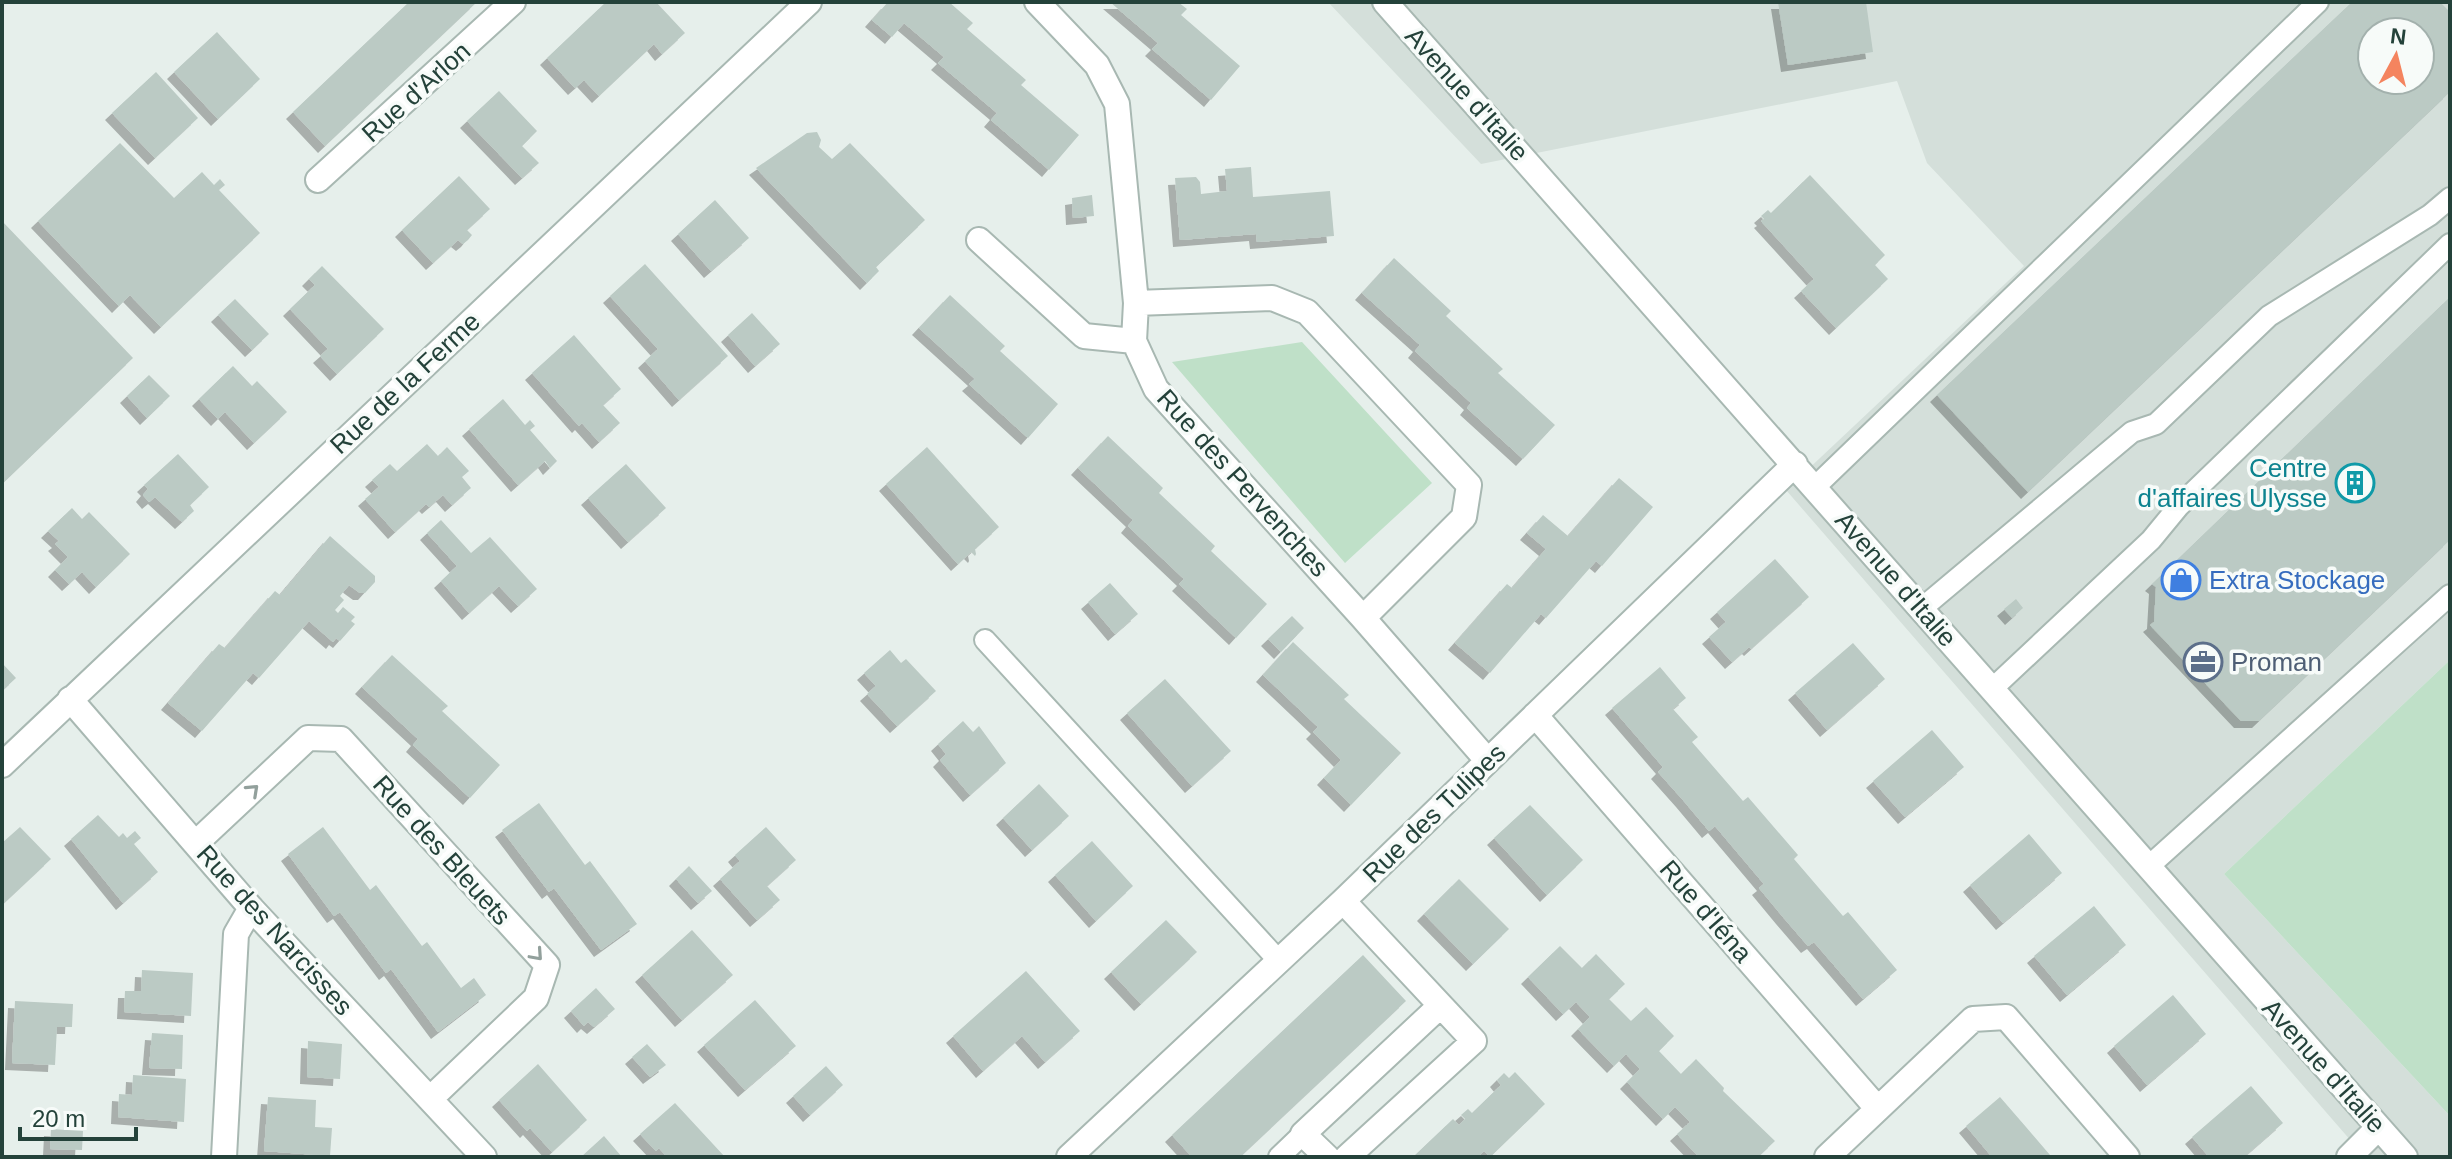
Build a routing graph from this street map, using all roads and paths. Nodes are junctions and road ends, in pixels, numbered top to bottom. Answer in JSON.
{"nodes":[{"id":1,"x":513,"y":2,"type":"edge"},
{"id":2,"x":809,"y":2,"type":"edge"},
{"id":3,"x":1037,"y":2,"type":"edge"},
{"id":4,"x":1385,"y":2,"type":"edge"},
{"id":5,"x":2318,"y":2,"type":"edge"},
{"id":6,"x":318,"y":180,"type":"dead end"},
{"id":7,"x":2450,"y":198,"type":"edge"},
{"id":8,"x":979,"y":240,"type":"dead end"},
{"id":9,"x":2450,"y":244,"type":"edge"},
{"id":10,"x":1136,"y":303,"type":"junction"},
{"id":11,"x":1134,"y":341,"type":"junction"},
{"id":12,"x":1795,"y":464,"type":"junction"},
{"id":13,"x":1815,"y":487,"type":"junction"},
{"id":14,"x":2450,"y":595,"type":"edge"},
{"id":15,"x":1921,"y":609,"type":"junction"},
{"id":16,"x":1363,"y":618,"type":"junction"},
{"id":17,"x":985,"y":640,"type":"dead end"},
{"id":18,"x":1992,"y":689,"type":"junction"},
{"id":19,"x":70,"y":699,"type":"junction"},
{"id":20,"x":1535,"y":715,"type":"junction"},
{"id":21,"x":1487,"y":760,"type":"junction"},
{"id":22,"x":2,"y":765,"type":"edge"},
{"id":23,"x":196,"y":843,"type":"junction"},
{"id":24,"x":2148,"y":867,"type":"junction"},
{"id":25,"x":1343,"y":901,"type":"junction"},
{"id":26,"x":251,"y":908,"type":"junction"},
{"id":27,"x":1279,"y":961,"type":"junction"},
{"id":28,"x":1440,"y":1006,"type":"junction"},
{"id":29,"x":430,"y":1099,"type":"junction"},
{"id":30,"x":1877,"y":1108,"type":"junction"},
{"id":31,"x":2378,"y":1128,"type":"junction"},
{"id":32,"x":1303,"y":1134,"type":"junction"},
{"id":33,"x":224,"y":1157,"type":"edge"},
{"id":34,"x":484,"y":1157,"type":"edge"},
{"id":35,"x":1069,"y":1157,"type":"edge"},
{"id":36,"x":1279,"y":1157,"type":"edge"},
{"id":37,"x":1327,"y":1157,"type":"edge"},
{"id":38,"x":1347,"y":1157,"type":"edge"},
{"id":39,"x":1827,"y":1157,"type":"edge"},
{"id":40,"x":2127,"y":1157,"type":"edge"},
{"id":41,"x":2349,"y":1157,"type":"edge"},
{"id":42,"x":2405,"y":1157,"type":"edge"}],
"edges":[{"from":1,"to":6,"type":"street","name":"Rue d'Arlon"},
{"from":2,"to":19,"type":"street","name":"Rue de la Ferme"},
{"from":3,"to":10,"type":"street","name":"Rue des Pervenches"},
{"from":4,"to":12,"type":"street","name":"Avenue d'Italie"},
{"from":5,"to":13,"type":"lane"},
{"from":7,"to":15,"type":"lane"},
{"from":8,"to":11,"type":"street"},
{"from":9,"to":18,"type":"lane"},
{"from":10,"to":11,"type":"street","name":"Rue des Pervenches"},
{"from":10,"to":16,"type":"street"},
{"from":11,"to":16,"type":"street","name":"Rue des Pervenches"},
{"from":12,"to":13,"type":"street","name":"Avenue d'Italie"},
{"from":12,"to":20,"type":"street","name":"Rue des Tulipes"},
{"from":13,"to":15,"type":"street","name":"Avenue d'Italie"},
{"from":14,"to":24,"type":"lane"},
{"from":15,"to":18,"type":"street","name":"Avenue d'Italie"},
{"from":16,"to":21,"type":"street","name":"Rue des Pervenches"},
{"from":17,"to":27,"type":"lane"},
{"from":18,"to":24,"type":"street","name":"Avenue d'Italie"},
{"from":19,"to":22,"type":"street","name":"Rue de la Ferme"},
{"from":19,"to":23,"type":"street","name":"Rue des Narcisses"},
{"from":20,"to":21,"type":"street","name":"Rue des Tulipes"},
{"from":20,"to":30,"type":"street","name":"Rue d'Iéna"},
{"from":21,"to":25,"type":"street","name":"Rue des Tulipes"},
{"from":23,"to":26,"type":"street","name":"Rue des Narcisses"},
{"from":23,"to":29,"type":"street","name":"Rue des Bleuets","one_way":true},
{"from":24,"to":31,"type":"street","name":"Avenue d'Italie"},
{"from":25,"to":27,"type":"street","name":"Rue des Tulipes"},
{"from":25,"to":28,"type":"street"},
{"from":26,"to":29,"type":"street","name":"Rue des Narcisses"},
{"from":26,"to":33,"type":"street"},
{"from":27,"to":35,"type":"street","name":"Rue des Tulipes"},
{"from":28,"to":32,"type":"street"},
{"from":28,"to":38,"type":"street"},
{"from":29,"to":34,"type":"street","name":"Rue des Narcisses"},
{"from":30,"to":39,"type":"street"},
{"from":30,"to":40,"type":"street"},
{"from":31,"to":41,"type":"street"},
{"from":31,"to":42,"type":"street","name":"Avenue d'Italie"},
{"from":32,"to":36,"type":"lane"},
{"from":32,"to":37,"type":"street"}]}
